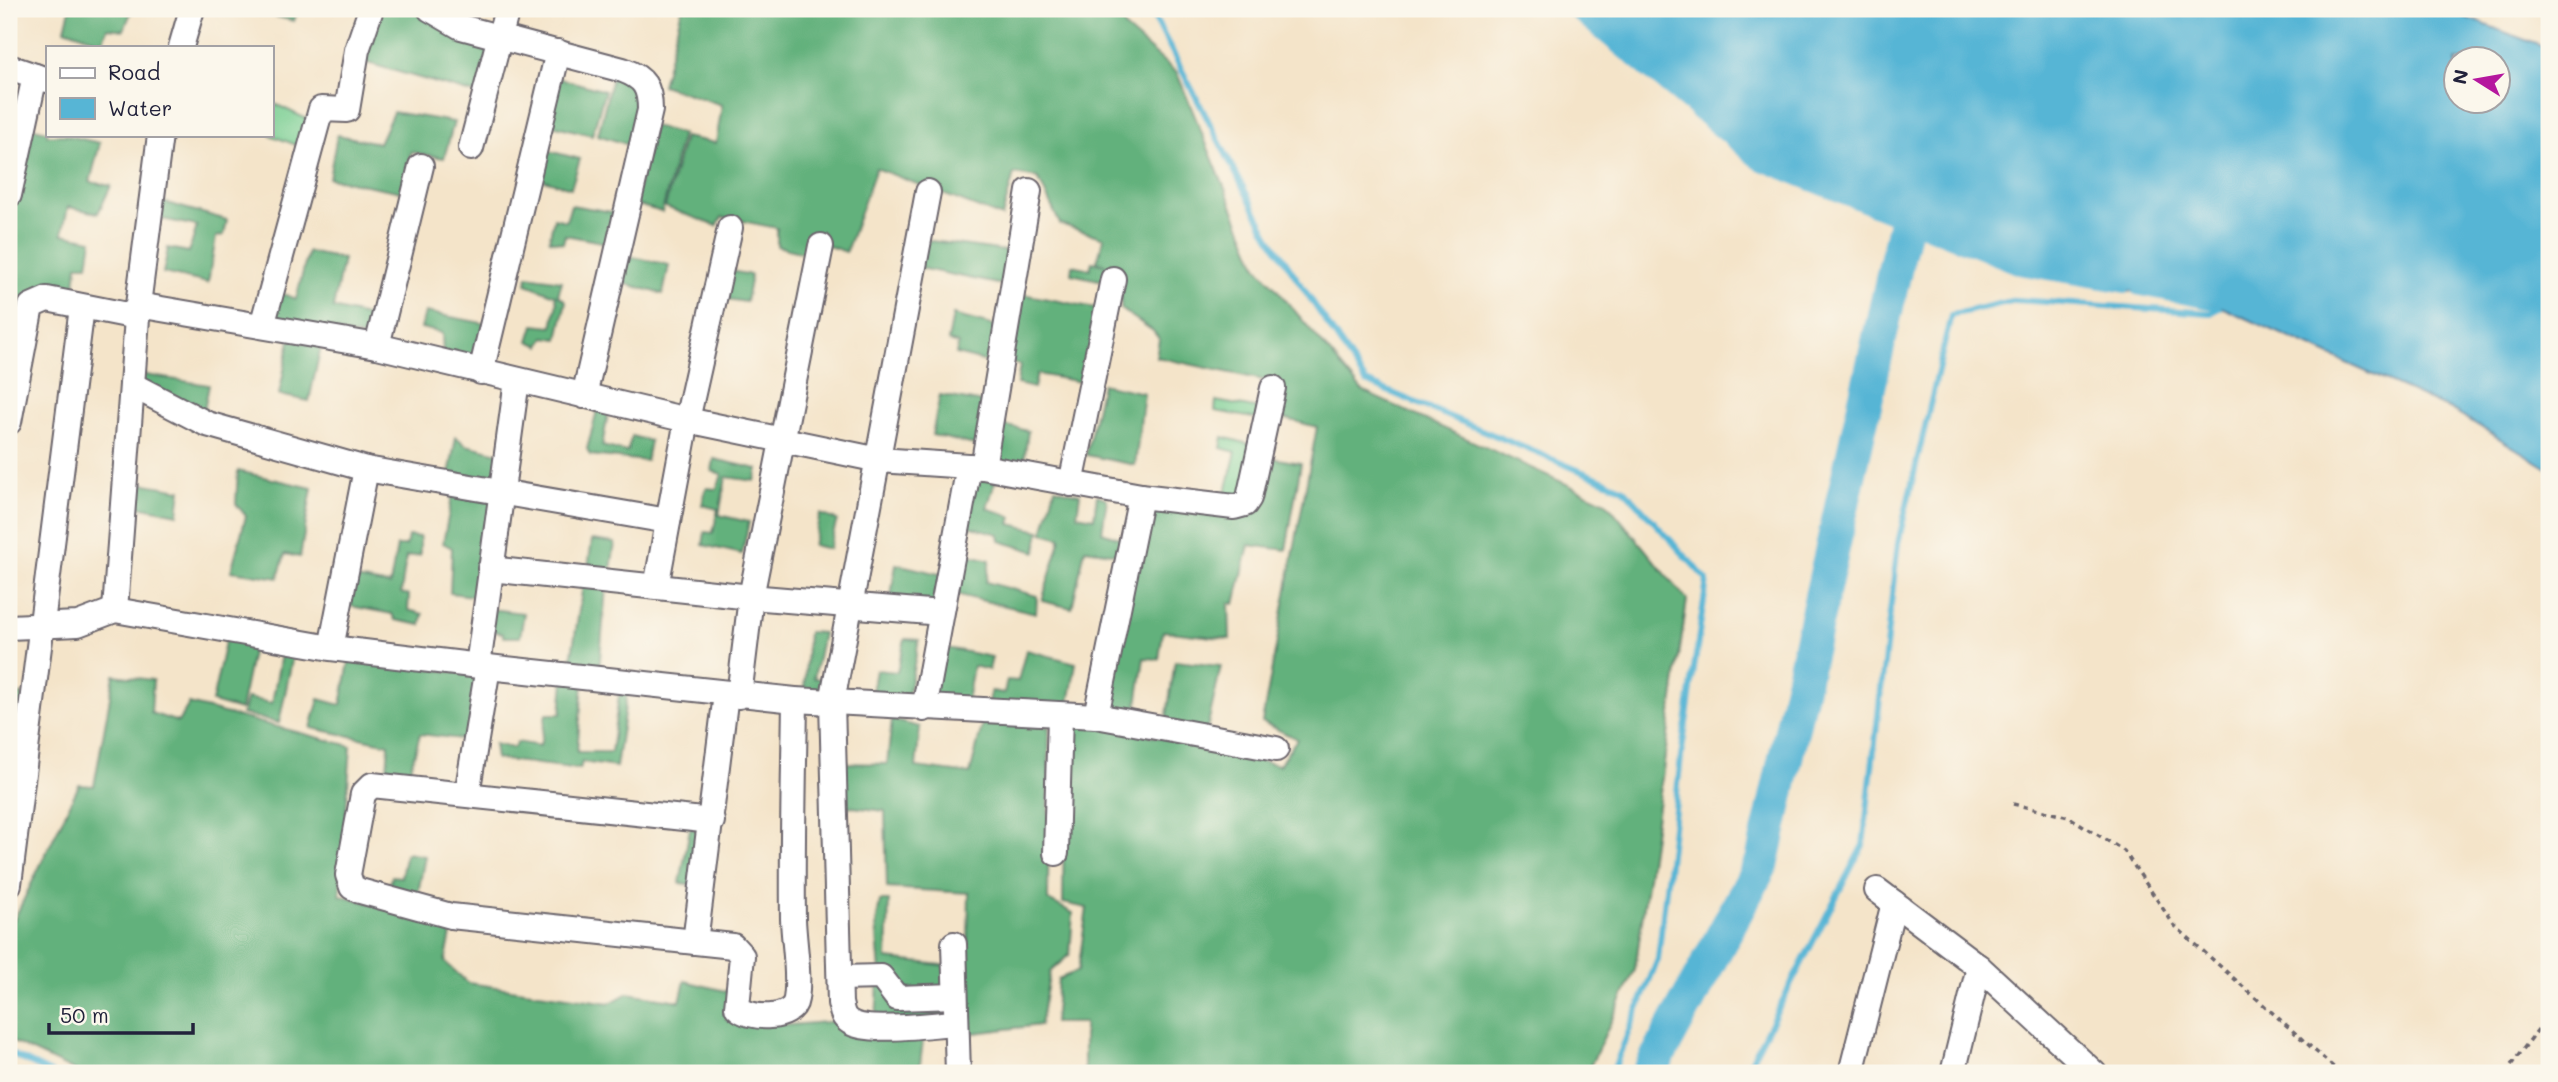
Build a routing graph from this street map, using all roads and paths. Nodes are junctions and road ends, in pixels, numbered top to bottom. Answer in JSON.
{"nodes":[{"id":1,"x":192,"y":9,"type":"edge"},
{"id":2,"x":372,"y":9,"type":"edge"},
{"id":3,"x":430,"y":9,"type":"edge"},
{"id":4,"x":507,"y":9,"type":"edge"},
{"id":5,"x":499,"y":37,"type":"junction"},
{"id":6,"x":181,"y":46,"type":"edge"},
{"id":7,"x":558,"y":52,"type":"junction"},
{"id":8,"x":9,"y":67,"type":"edge"},
{"id":9,"x":41,"y":78,"type":"edge"},
{"id":10,"x":160,"y":136,"type":"edge"},
{"id":11,"x":471,"y":148,"type":"dead end"},
{"id":12,"x":421,"y":166,"type":"dead end"},
{"id":13,"x":1030,"y":191,"type":"dead end"},
{"id":14,"x":928,"y":192,"type":"dead end"},
{"id":15,"x":9,"y":195,"type":"edge"},
{"id":16,"x":730,"y":228,"type":"dead end"},
{"id":17,"x":821,"y":246,"type":"dead end"},
{"id":18,"x":1113,"y":279,"type":"dead end"},
{"id":19,"x":82,"y":307,"type":"junction"},
{"id":20,"x":137,"y":311,"type":"junction"},
{"id":21,"x":262,"y":326,"type":"junction"},
{"id":22,"x":16,"y":343,"type":"edge"},
{"id":23,"x":377,"y":346,"type":"junction"},
{"id":24,"x":481,"y":372,"type":"junction"},
{"id":25,"x":517,"y":380,"type":"junction"},
{"id":26,"x":132,"y":386,"type":"junction"},
{"id":27,"x":1273,"y":388,"type":"dead end"},
{"id":28,"x":584,"y":396,"type":"junction"},
{"id":29,"x":687,"y":419,"type":"junction"},
{"id":30,"x":9,"y":422,"type":"edge"},
{"id":31,"x":782,"y":440,"type":"junction"},
{"id":32,"x":879,"y":460,"type":"junction"},
{"id":33,"x":976,"y":467,"type":"junction"},
{"id":34,"x":366,"y":469,"type":"junction"},
{"id":35,"x":1071,"y":484,"type":"junction"},
{"id":36,"x":501,"y":491,"type":"junction"},
{"id":37,"x":1141,"y":496,"type":"junction"},
{"id":38,"x":668,"y":521,"type":"junction"},
{"id":39,"x":491,"y":569,"type":"junction"},
{"id":40,"x":656,"y":587,"type":"junction"},
{"id":41,"x":751,"y":597,"type":"junction"},
{"id":42,"x":850,"y":607,"type":"junction"},
{"id":43,"x":115,"y":610,"type":"junction"},
{"id":44,"x":941,"y":614,"type":"junction"},
{"id":45,"x":9,"y":627,"type":"edge"},
{"id":46,"x":44,"y":627,"type":"junction"},
{"id":47,"x":331,"y":648,"type":"junction"},
{"id":48,"x":483,"y":666,"type":"junction"},
{"id":49,"x":732,"y":695,"type":"junction"},
{"id":50,"x":795,"y":700,"type":"junction"},
{"id":51,"x":832,"y":702,"type":"junction"},
{"id":52,"x":924,"y":709,"type":"junction"},
{"id":53,"x":1060,"y":715,"type":"junction"},
{"id":54,"x":1096,"y":716,"type":"junction"},
{"id":55,"x":18,"y":744,"type":"edge"},
{"id":56,"x":1276,"y":749,"type":"dead end"},
{"id":57,"x":467,"y":794,"type":"junction"},
{"id":58,"x":2013,"y":804,"type":"dead end"},
{"id":59,"x":712,"y":821,"type":"junction"},
{"id":60,"x":1056,"y":853,"type":"dead end"},
{"id":61,"x":9,"y":874,"type":"edge"},
{"id":62,"x":695,"y":942,"type":"junction"},
{"id":63,"x":954,"y":944,"type":"dead end"},
{"id":64,"x":1979,"y":967,"type":"junction"},
{"id":65,"x":839,"y":978,"type":"junction"},
{"id":66,"x":955,"y":996,"type":"junction"},
{"id":67,"x":2549,"y":1015,"type":"edge"},
{"id":68,"x":956,"y":1023,"type":"junction"},
{"id":69,"x":2083,"y":1068,"type":"edge"},
{"id":70,"x":958,"y":1073,"type":"edge"},
{"id":71,"x":1851,"y":1073,"type":"edge"},
{"id":72,"x":1953,"y":1073,"type":"edge"},
{"id":73,"x":2340,"y":1073,"type":"edge"},
{"id":74,"x":2505,"y":1073,"type":"edge"}],
"edges":[{"from":1,"to":6,"type":"street"},
{"from":2,"to":21,"type":"street"},
{"from":3,"to":5,"type":"street"},
{"from":4,"to":5,"type":"street"},
{"from":5,"to":7,"type":"street"},
{"from":5,"to":11,"type":"street"},
{"from":7,"to":24,"type":"street"},
{"from":7,"to":28,"type":"street"},
{"from":8,"to":9,"type":"street"},
{"from":9,"to":15,"type":"street"},
{"from":10,"to":20,"type":"street"},
{"from":12,"to":23,"type":"street"},
{"from":13,"to":33,"type":"street"},
{"from":14,"to":32,"type":"street"},
{"from":16,"to":29,"type":"street"},
{"from":17,"to":31,"type":"street"},
{"from":18,"to":35,"type":"street"},
{"from":19,"to":20,"type":"street"},
{"from":19,"to":22,"type":"street"},
{"from":19,"to":46,"type":"street"},
{"from":20,"to":21,"type":"street"},
{"from":20,"to":26,"type":"street"},
{"from":21,"to":23,"type":"street"},
{"from":22,"to":30,"type":"street"},
{"from":23,"to":24,"type":"street"},
{"from":24,"to":25,"type":"street"},
{"from":25,"to":28,"type":"street"},
{"from":25,"to":36,"type":"street"},
{"from":26,"to":34,"type":"street"},
{"from":26,"to":43,"type":"street"},
{"from":27,"to":37,"type":"street"},
{"from":28,"to":29,"type":"street"},
{"from":29,"to":31,"type":"street"},
{"from":29,"to":38,"type":"street"},
{"from":31,"to":32,"type":"street"},
{"from":31,"to":41,"type":"street"},
{"from":32,"to":33,"type":"street"},
{"from":32,"to":42,"type":"street"},
{"from":33,"to":35,"type":"street"},
{"from":33,"to":44,"type":"street"},
{"from":34,"to":36,"type":"street"},
{"from":34,"to":47,"type":"street"},
{"from":35,"to":37,"type":"street"},
{"from":36,"to":38,"type":"street"},
{"from":36,"to":39,"type":"street"},
{"from":37,"to":54,"type":"street"},
{"from":38,"to":40,"type":"street"},
{"from":39,"to":40,"type":"street"},
{"from":39,"to":48,"type":"street"},
{"from":40,"to":41,"type":"street"},
{"from":41,"to":42,"type":"street"},
{"from":41,"to":49,"type":"street"},
{"from":42,"to":44,"type":"street"},
{"from":42,"to":51,"type":"street"},
{"from":43,"to":46,"type":"street"},
{"from":43,"to":47,"type":"street"},
{"from":44,"to":52,"type":"street"},
{"from":45,"to":46,"type":"street"},
{"from":46,"to":55,"type":"street"},
{"from":47,"to":48,"type":"street"},
{"from":48,"to":49,"type":"street"},
{"from":48,"to":57,"type":"street"},
{"from":49,"to":50,"type":"street"},
{"from":49,"to":59,"type":"street"},
{"from":50,"to":51,"type":"street"},
{"from":50,"to":62,"type":"street"},
{"from":51,"to":52,"type":"street"},
{"from":51,"to":65,"type":"street"},
{"from":52,"to":53,"type":"street"},
{"from":53,"to":54,"type":"street"},
{"from":53,"to":60,"type":"street"},
{"from":54,"to":56,"type":"street"},
{"from":55,"to":61,"type":"street"},
{"from":57,"to":59,"type":"street"},
{"from":57,"to":62,"type":"street"},
{"from":58,"to":73,"type":"path"},
{"from":59,"to":62,"type":"street"},
{"from":63,"to":66,"type":"street"},
{"from":64,"to":69,"type":"street"},
{"from":64,"to":71,"type":"street"},
{"from":64,"to":72,"type":"street"},
{"from":65,"to":66,"type":"street"},
{"from":65,"to":68,"type":"street"},
{"from":66,"to":68,"type":"street"},
{"from":67,"to":74,"type":"path"},
{"from":68,"to":70,"type":"street"}]}
